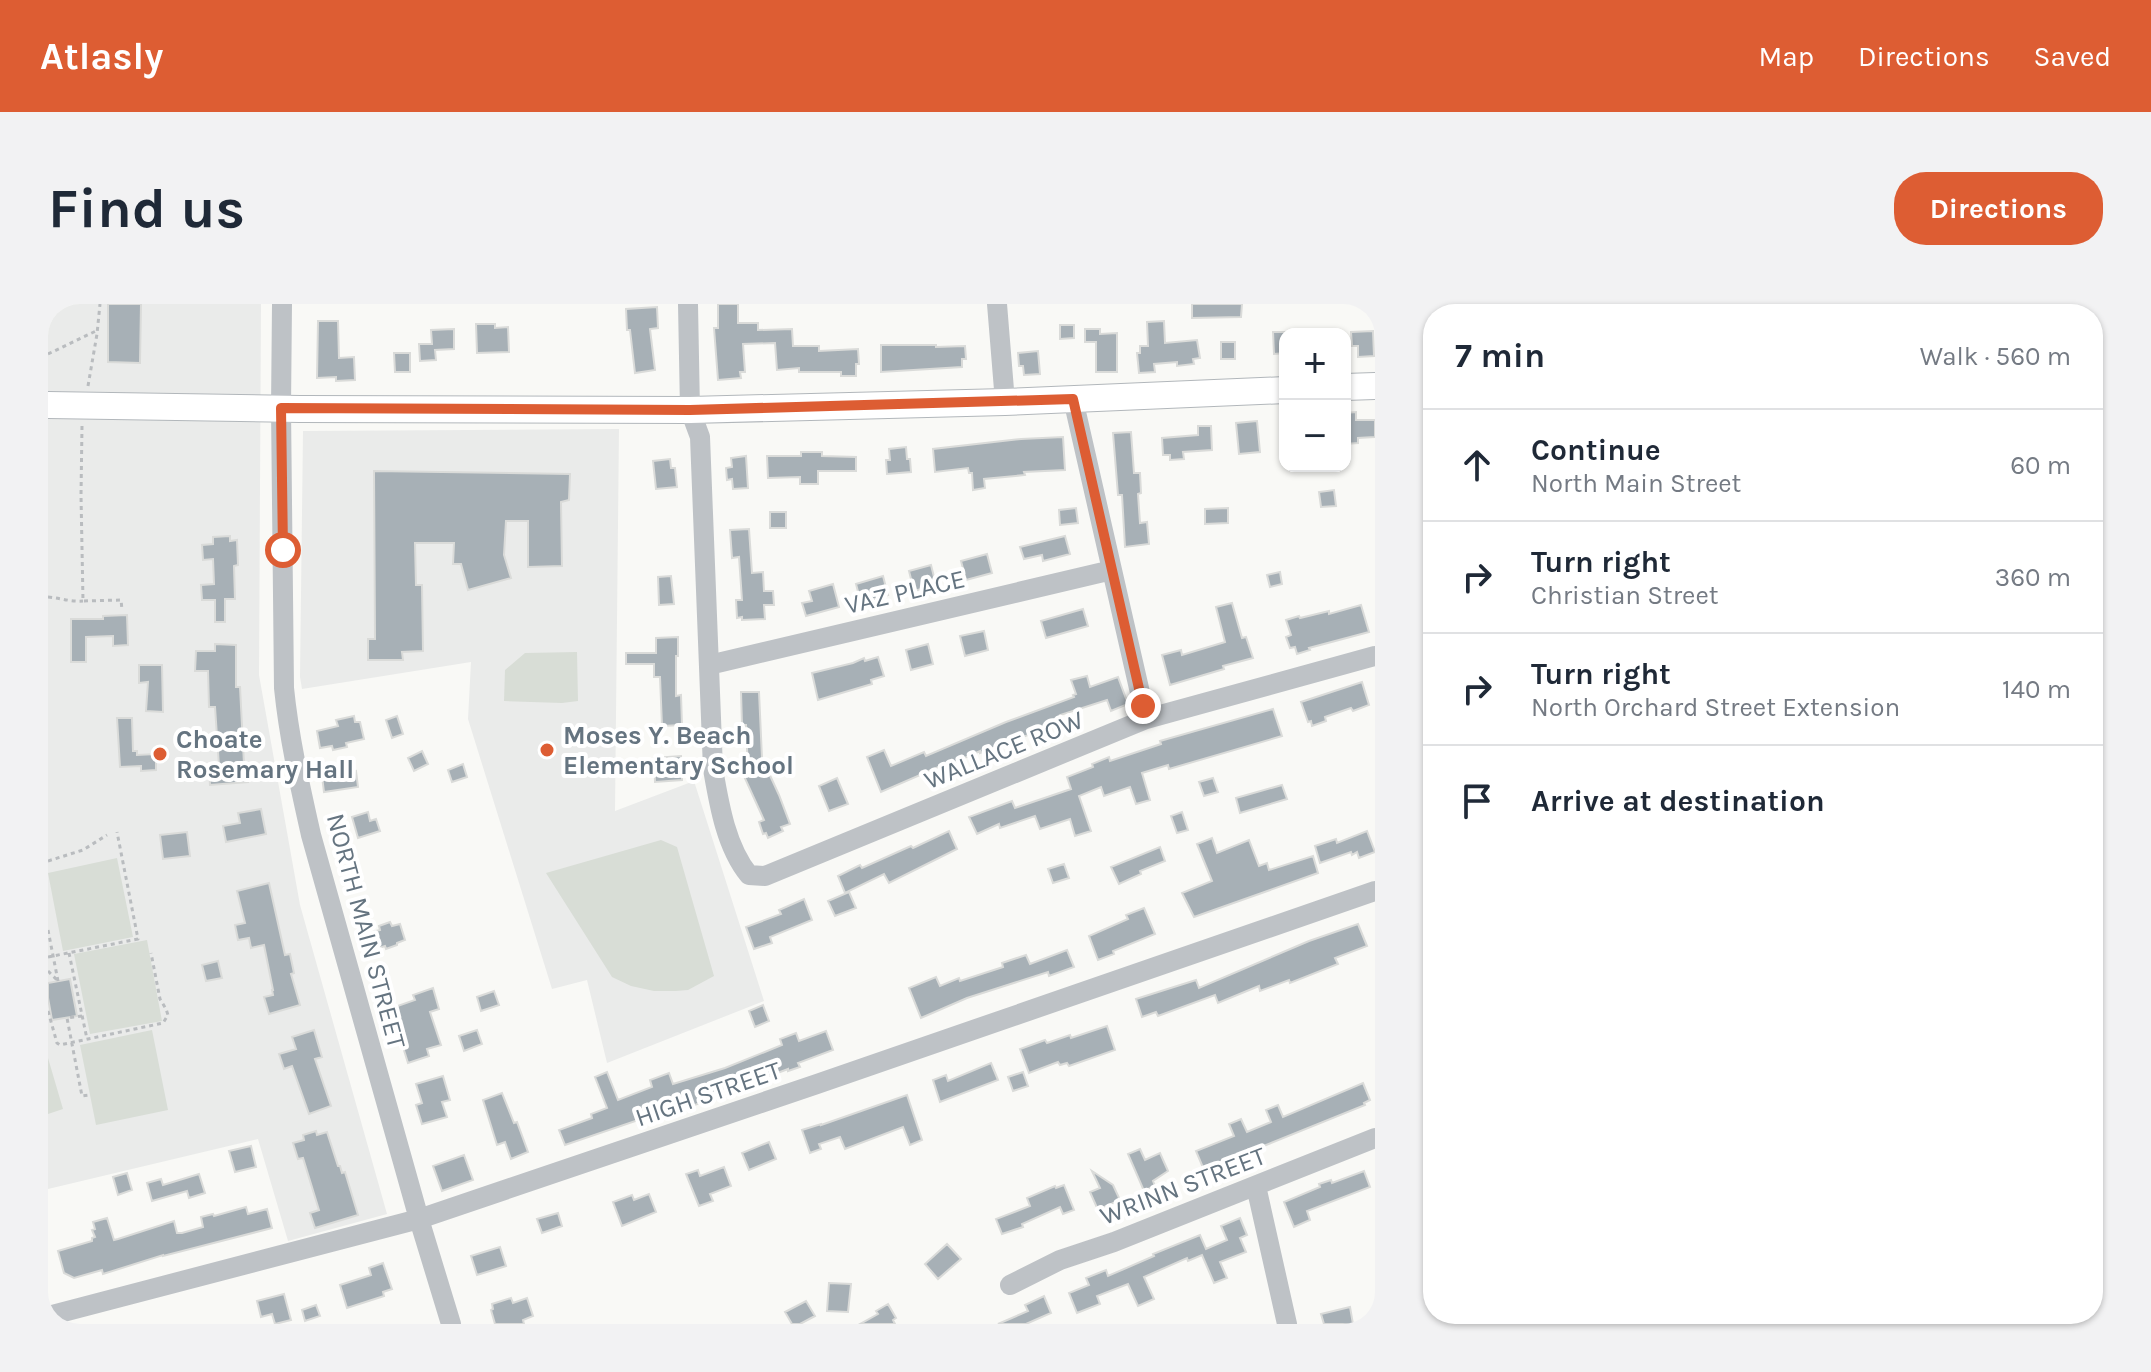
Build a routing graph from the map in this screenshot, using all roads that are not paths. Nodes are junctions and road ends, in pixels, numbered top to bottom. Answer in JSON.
{"nodes":[{"id":1,"x":282,"y":304,"type":"edge"},
{"id":2,"x":688,"y":304,"type":"edge"},
{"id":3,"x":997,"y":304,"type":"edge"},
{"id":4,"x":1375,"y":386,"type":"edge"},
{"id":5,"x":1351,"y":387,"type":"edge"},
{"id":6,"x":1279,"y":390,"type":"edge"},
{"id":7,"x":1073,"y":399,"type":"junction"},
{"id":8,"x":1005,"y":402,"type":"junction"},
{"id":9,"x":48,"y":405,"type":"edge"},
{"id":10,"x":281,"y":408,"type":"junction"},
{"id":11,"x":690,"y":410,"type":"junction"},
{"id":12,"x":1112,"y":570,"type":"junction"},
{"id":13,"x":1375,"y":656,"type":"edge"},
{"id":14,"x":709,"y":665,"type":"junction"},
{"id":15,"x":1146,"y":719,"type":"junction"},
{"id":16,"x":1375,"y":891,"type":"edge"},
{"id":17,"x":1375,"y":1138,"type":"edge"},
{"id":18,"x":1256,"y":1186,"type":"junction"},
{"id":19,"x":419,"y":1219,"type":"junction"},
{"id":20,"x":1010,"y":1285,"type":"dead end"},
{"id":21,"x":48,"y":1316,"type":"edge"},
{"id":22,"x":451,"y":1324,"type":"edge"},
{"id":23,"x":1287,"y":1324,"type":"edge"}],
"edges":[{"from":1,"to":10,"type":"street","name":"NORTH MAIN STREET"},
{"from":2,"to":11,"type":"street"},
{"from":3,"to":8,"type":"street"},
{"from":4,"to":5,"type":"main road"},
{"from":6,"to":7,"type":"main road"},
{"from":7,"to":8,"type":"main road"},
{"from":7,"to":12,"type":"street"},
{"from":8,"to":11,"type":"main road"},
{"from":9,"to":10,"type":"main road"},
{"from":10,"to":11,"type":"main road"},
{"from":10,"to":19,"type":"street","name":"NORTH MAIN STREET"},
{"from":11,"to":14,"type":"street"},
{"from":12,"to":14,"type":"street","name":"VAZ PLACE"},
{"from":12,"to":15,"type":"street"},
{"from":13,"to":15,"type":"street","name":"WALLACE ROW"},
{"from":14,"to":15,"type":"street","name":"WALLACE ROW"},
{"from":16,"to":19,"type":"street","name":"HIGH STREET"},
{"from":17,"to":18,"type":"street","name":"WRINN STREET"},
{"from":18,"to":20,"type":"street","name":"WRINN STREET"},
{"from":18,"to":23,"type":"street"},
{"from":19,"to":21,"type":"street","name":"HIGH STREET"},
{"from":19,"to":22,"type":"street","name":"NORTH MAIN STREET"}]}
